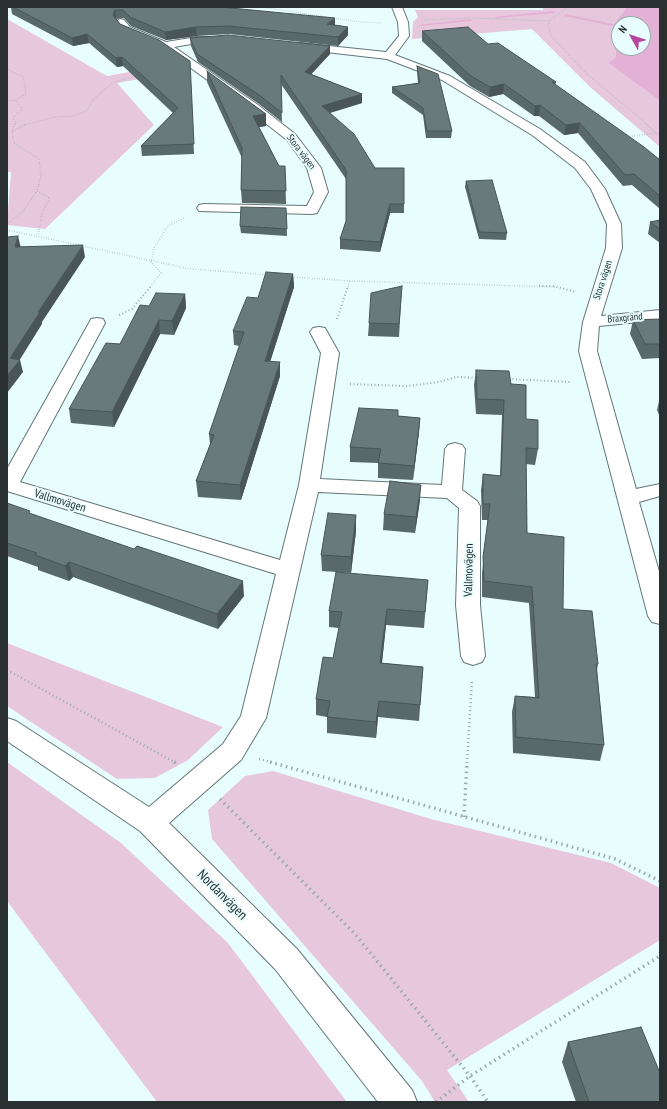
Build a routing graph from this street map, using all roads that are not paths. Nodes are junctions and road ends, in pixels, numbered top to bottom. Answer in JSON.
{"nodes":[{"id":1,"x":397,"y":7,"type":"edge"},
{"id":2,"x":120,"y":22,"type":"edge"},
{"id":3,"x":229,"y":39,"type":"edge"},
{"id":4,"x":165,"y":45,"type":"junction"},
{"id":5,"x":289,"y":45,"type":"edge"},
{"id":6,"x":389,"y":56,"type":"junction"},
{"id":7,"x":204,"y":208,"type":"road end"},
{"id":8,"x":660,"y":315,"type":"edge"},
{"id":9,"x":591,"y":322,"type":"junction"},
{"id":10,"x":97,"y":323,"type":"road end"},
{"id":11,"x":320,"y":332,"type":"road end"},
{"id":12,"x":455,"y":449,"type":"dead end"},
{"id":13,"x":309,"y":485,"type":"junction"},
{"id":14,"x":660,"y":490,"type":"edge"},
{"id":15,"x":452,"y":492,"type":"junction"},
{"id":16,"x":627,"y":498,"type":"junction"},
{"id":17,"x":289,"y":570,"type":"junction"},
{"id":18,"x":660,"y":616,"type":"edge"},
{"id":19,"x":473,"y":656,"type":"road end"},
{"id":20,"x":7,"y":728,"type":"edge"},
{"id":21,"x":150,"y":823,"type":"junction"},
{"id":22,"x":400,"y":1102,"type":"edge"}],
"edges":[{"from":1,"to":6,"type":"street"},
{"from":2,"to":4,"type":"street","name":"Stora vägen"},
{"from":3,"to":4,"type":"street"},
{"from":4,"to":7,"type":"street","name":"Stora vägen"},
{"from":5,"to":6,"type":"street","name":"Stora vägen"},
{"from":6,"to":9,"type":"street","name":"Stora vägen"},
{"from":8,"to":9,"type":"street","name":"Braxgränd"},
{"from":9,"to":16,"type":"street","name":"Stora vägen"},
{"from":10,"to":17,"type":"street","name":"Vallmovägen"},
{"from":11,"to":13,"type":"street"},
{"from":12,"to":15,"type":"street"},
{"from":13,"to":15,"type":"street"},
{"from":13,"to":17,"type":"street"},
{"from":14,"to":16,"type":"street"},
{"from":15,"to":19,"type":"street","name":"Vallmovägen"},
{"from":16,"to":18,"type":"street","name":"Stora vägen"},
{"from":17,"to":21,"type":"street"},
{"from":20,"to":21,"type":"street","name":"Nordanvägen"},
{"from":21,"to":22,"type":"street","name":"Nordanvägen"}]}
